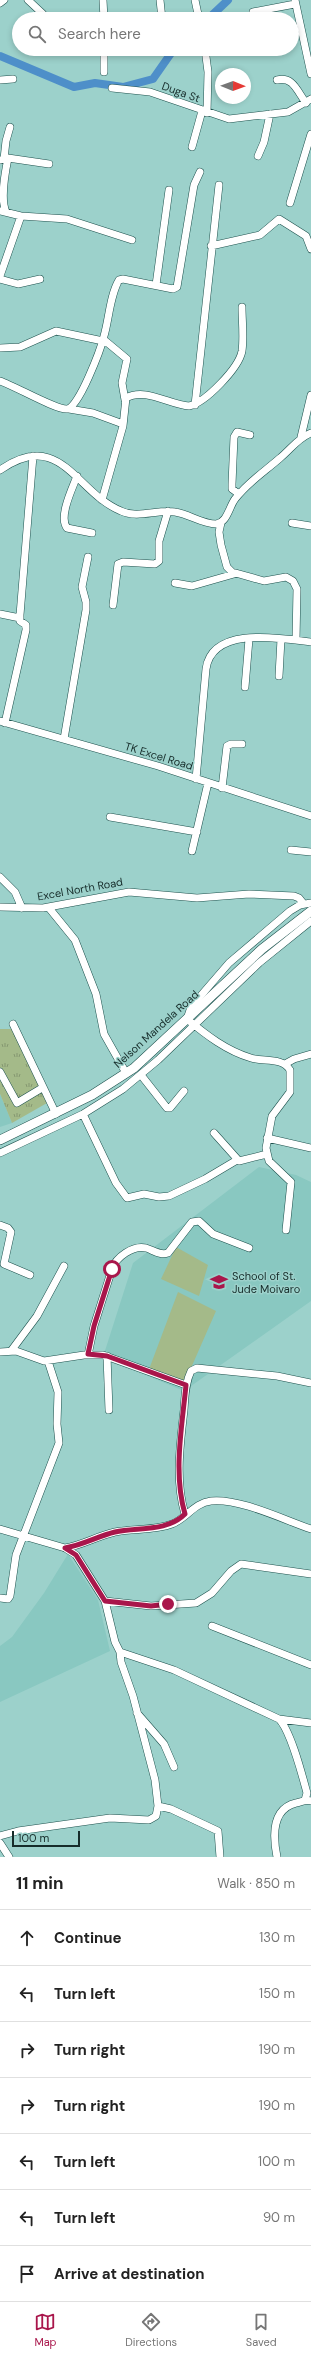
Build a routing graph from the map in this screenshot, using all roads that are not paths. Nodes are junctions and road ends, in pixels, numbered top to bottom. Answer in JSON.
{"nodes":[{"id":1,"x":4,"y":0,"type":"edge"},
{"id":2,"x":28,"y":0,"type":"edge"},
{"id":3,"x":103,"y":0,"type":"edge"},
{"id":4,"x":160,"y":0,"type":"edge"},
{"id":5,"x":195,"y":0,"type":"edge"},
{"id":6,"x":295,"y":2,"type":"edge"},
{"id":7,"x":0,"y":3,"type":"edge"},
{"id":8,"x":41,"y":12,"type":"edge"},
{"id":9,"x":104,"y":12,"type":"edge"},
{"id":10,"x":161,"y":12,"type":"edge"},
{"id":11,"x":198,"y":12,"type":"edge"},
{"id":12,"x":253,"y":12,"type":"dead end"},
{"id":13,"x":297,"y":12,"type":"edge"},
{"id":14,"x":299,"y":20,"type":"edge"},
{"id":15,"x":104,"y":56,"type":"edge"},
{"id":16,"x":206,"y":56,"type":"edge"},
{"id":17,"x":104,"y":72,"type":"dead end"},
{"id":18,"x":311,"y":74,"type":"edge"},
{"id":19,"x":0,"y":80,"type":"edge"},
{"id":20,"x":13,"y":80,"type":"dead end"},
{"id":21,"x":276,"y":80,"type":"dead end"},
{"id":22,"x":112,"y":88,"type":"dead end"},
{"id":23,"x":308,"y":101,"type":"edge"},
{"id":24,"x":204,"y":112,"type":"junction"},
{"id":25,"x":270,"y":114,"type":"junction"},
{"id":26,"x":10,"y":127,"type":"dead end"},
{"id":27,"x":311,"y":134,"type":"edge"},
{"id":28,"x":310,"y":146,"type":"edge"},
{"id":29,"x":192,"y":147,"type":"dead end"},
{"id":30,"x":258,"y":156,"type":"dead end"},
{"id":31,"x":4,"y":159,"type":"edge"},
{"id":32,"x":49,"y":164,"type":"dead end"},
{"id":33,"x":200,"y":172,"type":"dead end"},
{"id":34,"x":219,"y":185,"type":"dead end"},
{"id":35,"x":169,"y":190,"type":"dead end"},
{"id":36,"x":290,"y":203,"type":"dead end"},
{"id":37,"x":3,"y":211,"type":"edge"},
{"id":38,"x":21,"y":216,"type":"junction"},
{"id":39,"x":132,"y":240,"type":"dead end"},
{"id":40,"x":211,"y":246,"type":"junction"},
{"id":41,"x":311,"y":249,"type":"edge"},
{"id":42,"x":0,"y":277,"type":"edge"},
{"id":43,"x":40,"y":279,"type":"dead end"},
{"id":44,"x":156,"y":286,"type":"junction"},
{"id":45,"x":242,"y":307,"type":"dead end"},
{"id":46,"x":103,"y":340,"type":"junction"},
{"id":47,"x":0,"y":348,"type":"edge"},
{"id":48,"x":0,"y":381,"type":"edge"},
{"id":49,"x":311,"y":395,"type":"edge"},
{"id":50,"x":125,"y":400,"type":"junction"},
{"id":51,"x":195,"y":405,"type":"junction"},
{"id":52,"x":69,"y":409,"type":"junction"},
{"id":53,"x":123,"y":424,"type":"junction"},
{"id":54,"x":311,"y":433,"type":"edge"},
{"id":55,"x":250,"y":435,"type":"dead end"},
{"id":56,"x":301,"y":438,"type":"junction"},
{"id":57,"x":33,"y":456,"type":"junction"},
{"id":58,"x":0,"y":470,"type":"edge"},
{"id":59,"x":78,"y":476,"type":"junction"},
{"id":60,"x":239,"y":494,"type":"junction"},
{"id":61,"x":102,"y":500,"type":"junction"},
{"id":62,"x":168,"y":512,"type":"junction"},
{"id":63,"x":221,"y":523,"type":"junction"},
{"id":64,"x":292,"y":523,"type":"dead end"},
{"id":65,"x":311,"y":526,"type":"edge"},
{"id":66,"x":92,"y":532,"type":"dead end"},
{"id":67,"x":88,"y":557,"type":"dead end"},
{"id":68,"x":234,"y":574,"type":"junction"},
{"id":69,"x":175,"y":583,"type":"dead end"},
{"id":70,"x":113,"y":605,"type":"dead end"},
{"id":71,"x":0,"y":614,"type":"edge"},
{"id":72,"x":20,"y":618,"type":"junction"},
{"id":73,"x":249,"y":639,"type":"junction"},
{"id":74,"x":281,"y":639,"type":"junction"},
{"id":75,"x":296,"y":640,"type":"junction"},
{"id":76,"x":311,"y":642,"type":"edge"},
{"id":77,"x":279,"y":676,"type":"dead end"},
{"id":78,"x":245,"y":687,"type":"dead end"},
{"id":79,"x":3,"y":722,"type":"edge"},
{"id":80,"x":64,"y":739,"type":"junction"},
{"id":81,"x":242,"y":744,"type":"dead end"},
{"id":82,"x":196,"y":779,"type":"junction"},
{"id":83,"x":208,"y":783,"type":"junction"},
{"id":84,"x":222,"y":788,"type":"junction"},
{"id":85,"x":311,"y":813,"type":"edge"},
{"id":86,"x":110,"y":817,"type":"dead end"},
{"id":87,"x":197,"y":832,"type":"junction"},
{"id":88,"x":291,"y":850,"type":"dead end"},
{"id":89,"x":192,"y":852,"type":"dead end"},
{"id":90,"x":311,"y":852,"type":"edge"},
{"id":91,"x":0,"y":876,"type":"edge"},
{"id":92,"x":311,"y":903,"type":"edge"},
{"id":93,"x":303,"y":904,"type":"junction"},
{"id":94,"x":0,"y":907,"type":"edge"},
{"id":95,"x":22,"y":908,"type":"junction"},
{"id":96,"x":49,"y":908,"type":"junction"},
{"id":97,"x":311,"y":911,"type":"edge"},
{"id":98,"x":311,"y":921,"type":"edge"},
{"id":99,"x":190,"y":1022,"type":"junction"},
{"id":100,"x":14,"y":1024,"type":"dead end"},
{"id":101,"x":311,"y":1054,"type":"edge"},
{"id":102,"x":285,"y":1064,"type":"junction"},
{"id":103,"x":0,"y":1072,"type":"edge"},
{"id":104,"x":126,"y":1073,"type":"junction"},
{"id":105,"x":141,"y":1075,"type":"junction"},
{"id":106,"x":42,"y":1088,"type":"junction"},
{"id":107,"x":184,"y":1091,"type":"dead end"},
{"id":108,"x":56,"y":1114,"type":"junction"},
{"id":109,"x":83,"y":1114,"type":"junction"},
{"id":110,"x":214,"y":1132,"type":"dead end"},
{"id":111,"x":267,"y":1138,"type":"junction"},
{"id":112,"x":0,"y":1140,"type":"edge"},
{"id":113,"x":311,"y":1148,"type":"edge"},
{"id":114,"x":0,"y":1153,"type":"edge"},
{"id":115,"x":267,"y":1154,"type":"junction"},
{"id":116,"x":237,"y":1160,"type":"junction"},
{"id":117,"x":0,"y":1225,"type":"edge"},
{"id":118,"x":286,"y":1230,"type":"dead end"},
{"id":119,"x":249,"y":1248,"type":"dead end"},
{"id":120,"x":64,"y":1266,"type":"dead end"},
{"id":121,"x":30,"y":1275,"type":"dead end"},
{"id":122,"x":11,"y":1351,"type":"junction"},
{"id":123,"x":0,"y":1352,"type":"edge"},
{"id":124,"x":88,"y":1354,"type":"junction"},
{"id":125,"x":107,"y":1356,"type":"junction"},
{"id":126,"x":48,"y":1361,"type":"junction"},
{"id":127,"x":311,"y":1383,"type":"edge"},
{"id":128,"x":186,"y":1385,"type":"junction"},
{"id":129,"x":109,"y":1410,"type":"dead end"},
{"id":130,"x":185,"y":1514,"type":"junction"},
{"id":131,"x":0,"y":1529,"type":"edge"},
{"id":132,"x":311,"y":1529,"type":"edge"},
{"id":133,"x":24,"y":1536,"type":"junction"},
{"id":134,"x":65,"y":1548,"type":"junction"},
{"id":135,"x":311,"y":1574,"type":"edge"},
{"id":136,"x":0,"y":1598,"type":"edge"},
{"id":137,"x":105,"y":1601,"type":"junction"},
{"id":138,"x":212,"y":1626,"type":"dead end"},
{"id":139,"x":120,"y":1652,"type":"junction"},
{"id":140,"x":311,"y":1665,"type":"edge"},
{"id":141,"x":137,"y":1713,"type":"junction"},
{"id":142,"x":279,"y":1719,"type":"junction"},
{"id":143,"x":311,"y":1723,"type":"edge"},
{"id":144,"x":174,"y":1767,"type":"dead end"},
{"id":145,"x":308,"y":1800,"type":"edge"},
{"id":146,"x":158,"y":1806,"type":"junction"},
{"id":147,"x":0,"y":1836,"type":"edge"},
{"id":148,"x":0,"y":1843,"type":"edge"},
{"id":149,"x":9,"y":1857,"type":"edge"},
{"id":150,"x":220,"y":1857,"type":"edge"},
{"id":151,"x":276,"y":1857,"type":"edge"}],
"edges":[{"from":1,"to":7,"type":"street"},
{"from":2,"to":8,"type":"street"},
{"from":3,"to":9,"type":"street"},
{"from":4,"to":10,"type":"street"},
{"from":5,"to":11,"type":"street"},
{"from":6,"to":12,"type":"street"},
{"from":6,"to":13,"type":"street"},
{"from":14,"to":18,"type":"street"},
{"from":15,"to":17,"type":"street"},
{"from":16,"to":24,"type":"street"},
{"from":19,"to":20,"type":"street"},
{"from":21,"to":23,"type":"street"},
{"from":22,"to":24,"type":"street","name":"Duga St"},
{"from":23,"to":25,"type":"street","name":"Duga St"},
{"from":24,"to":25,"type":"street","name":"Duga St"},
{"from":24,"to":29,"type":"street"},
{"from":25,"to":30,"type":"street"},
{"from":26,"to":31,"type":"street"},
{"from":27,"to":28,"type":"street"},
{"from":28,"to":36,"type":"street"},
{"from":31,"to":32,"type":"street"},
{"from":31,"to":37,"type":"street"},
{"from":33,"to":44,"type":"street"},
{"from":34,"to":40,"type":"street"},
{"from":35,"to":44,"type":"street"},
{"from":37,"to":38,"type":"street"},
{"from":38,"to":39,"type":"street"},
{"from":38,"to":42,"type":"street"},
{"from":40,"to":41,"type":"street"},
{"from":40,"to":51,"type":"street"},
{"from":42,"to":43,"type":"street"},
{"from":44,"to":46,"type":"street"},
{"from":45,"to":51,"type":"street"},
{"from":46,"to":47,"type":"street"},
{"from":46,"to":50,"type":"street"},
{"from":46,"to":52,"type":"street"},
{"from":48,"to":52,"type":"street"},
{"from":49,"to":56,"type":"street"},
{"from":50,"to":51,"type":"street"},
{"from":50,"to":53,"type":"street"},
{"from":52,"to":53,"type":"street"},
{"from":53,"to":61,"type":"street"},
{"from":54,"to":56,"type":"street"},
{"from":55,"to":60,"type":"street"},
{"from":56,"to":60,"type":"street"},
{"from":57,"to":58,"type":"street"},
{"from":57,"to":59,"type":"street"},
{"from":57,"to":72,"type":"street"},
{"from":59,"to":61,"type":"street"},
{"from":59,"to":66,"type":"street"},
{"from":60,"to":63,"type":"street"},
{"from":61,"to":62,"type":"street"},
{"from":62,"to":63,"type":"street"},
{"from":62,"to":70,"type":"street"},
{"from":63,"to":68,"type":"street"},
{"from":64,"to":65,"type":"street"},
{"from":67,"to":80,"type":"street"},
{"from":68,"to":69,"type":"street"},
{"from":68,"to":75,"type":"street"},
{"from":71,"to":72,"type":"street"},
{"from":72,"to":79,"type":"street"},
{"from":73,"to":74,"type":"street"},
{"from":73,"to":78,"type":"street"},
{"from":73,"to":82,"type":"street"},
{"from":74,"to":75,"type":"street"},
{"from":74,"to":77,"type":"street"},
{"from":75,"to":76,"type":"street"},
{"from":79,"to":80,"type":"street","name":"TK Excel Road"},
{"from":80,"to":82,"type":"street","name":"TK Excel Road"},
{"from":81,"to":84,"type":"street"},
{"from":82,"to":83,"type":"street","name":"TK Excel Road"},
{"from":83,"to":84,"type":"street","name":"TK Excel Road"},
{"from":83,"to":87,"type":"street"},
{"from":84,"to":85,"type":"street","name":"TK Excel Road"},
{"from":86,"to":87,"type":"street"},
{"from":87,"to":89,"type":"street"},
{"from":88,"to":90,"type":"street"},
{"from":91,"to":95,"type":"street"},
{"from":92,"to":93,"type":"street"},
{"from":93,"to":96,"type":"street","name":"Excel North Road"},
{"from":93,"to":99,"type":"street"},
{"from":94,"to":95,"type":"street","name":"Excel North Road"},
{"from":95,"to":96,"type":"street","name":"Excel North Road"},
{"from":96,"to":104,"type":"street"},
{"from":97,"to":99,"type":"main road","name":"Nelson Mandela Road"},
{"from":98,"to":99,"type":"street"},
{"from":99,"to":102,"type":"street"},
{"from":99,"to":104,"type":"main road","name":"Nelson Mandela Road"},
{"from":99,"to":105,"type":"street"},
{"from":100,"to":106,"type":"street"},
{"from":101,"to":102,"type":"street"},
{"from":102,"to":111,"type":"street"},
{"from":103,"to":106,"type":"street"},
{"from":104,"to":108,"type":"main road","name":"Nelson Mandela Road"},
{"from":105,"to":107,"type":"street"},
{"from":105,"to":109,"type":"street"},
{"from":106,"to":108,"type":"street"},
{"from":108,"to":112,"type":"main road","name":"Nelson Mandela Road"},
{"from":109,"to":114,"type":"street"},
{"from":109,"to":116,"type":"street"},
{"from":110,"to":116,"type":"street"},
{"from":111,"to":113,"type":"street"},
{"from":111,"to":115,"type":"street"},
{"from":115,"to":116,"type":"street"},
{"from":115,"to":118,"type":"street"},
{"from":117,"to":121,"type":"street"},
{"from":119,"to":124,"type":"street"},
{"from":120,"to":122,"type":"street"},
{"from":122,"to":123,"type":"street"},
{"from":122,"to":126,"type":"street"},
{"from":124,"to":125,"type":"street"},
{"from":124,"to":126,"type":"street"},
{"from":125,"to":128,"type":"street"},
{"from":125,"to":129,"type":"street"},
{"from":126,"to":133,"type":"street"},
{"from":127,"to":128,"type":"street"},
{"from":128,"to":130,"type":"street"},
{"from":130,"to":132,"type":"street"},
{"from":130,"to":134,"type":"street"},
{"from":131,"to":133,"type":"street"},
{"from":133,"to":134,"type":"street"},
{"from":133,"to":136,"type":"street"},
{"from":134,"to":137,"type":"street"},
{"from":135,"to":137,"type":"street"},
{"from":137,"to":139,"type":"street"},
{"from":138,"to":140,"type":"street"},
{"from":139,"to":141,"type":"street"},
{"from":139,"to":142,"type":"street"},
{"from":141,"to":144,"type":"street"},
{"from":141,"to":146,"type":"street"},
{"from":142,"to":143,"type":"street"},
{"from":142,"to":145,"type":"street"},
{"from":145,"to":151,"type":"street"},
{"from":146,"to":147,"type":"street"},
{"from":146,"to":150,"type":"street"},
{"from":148,"to":149,"type":"street"}]}
